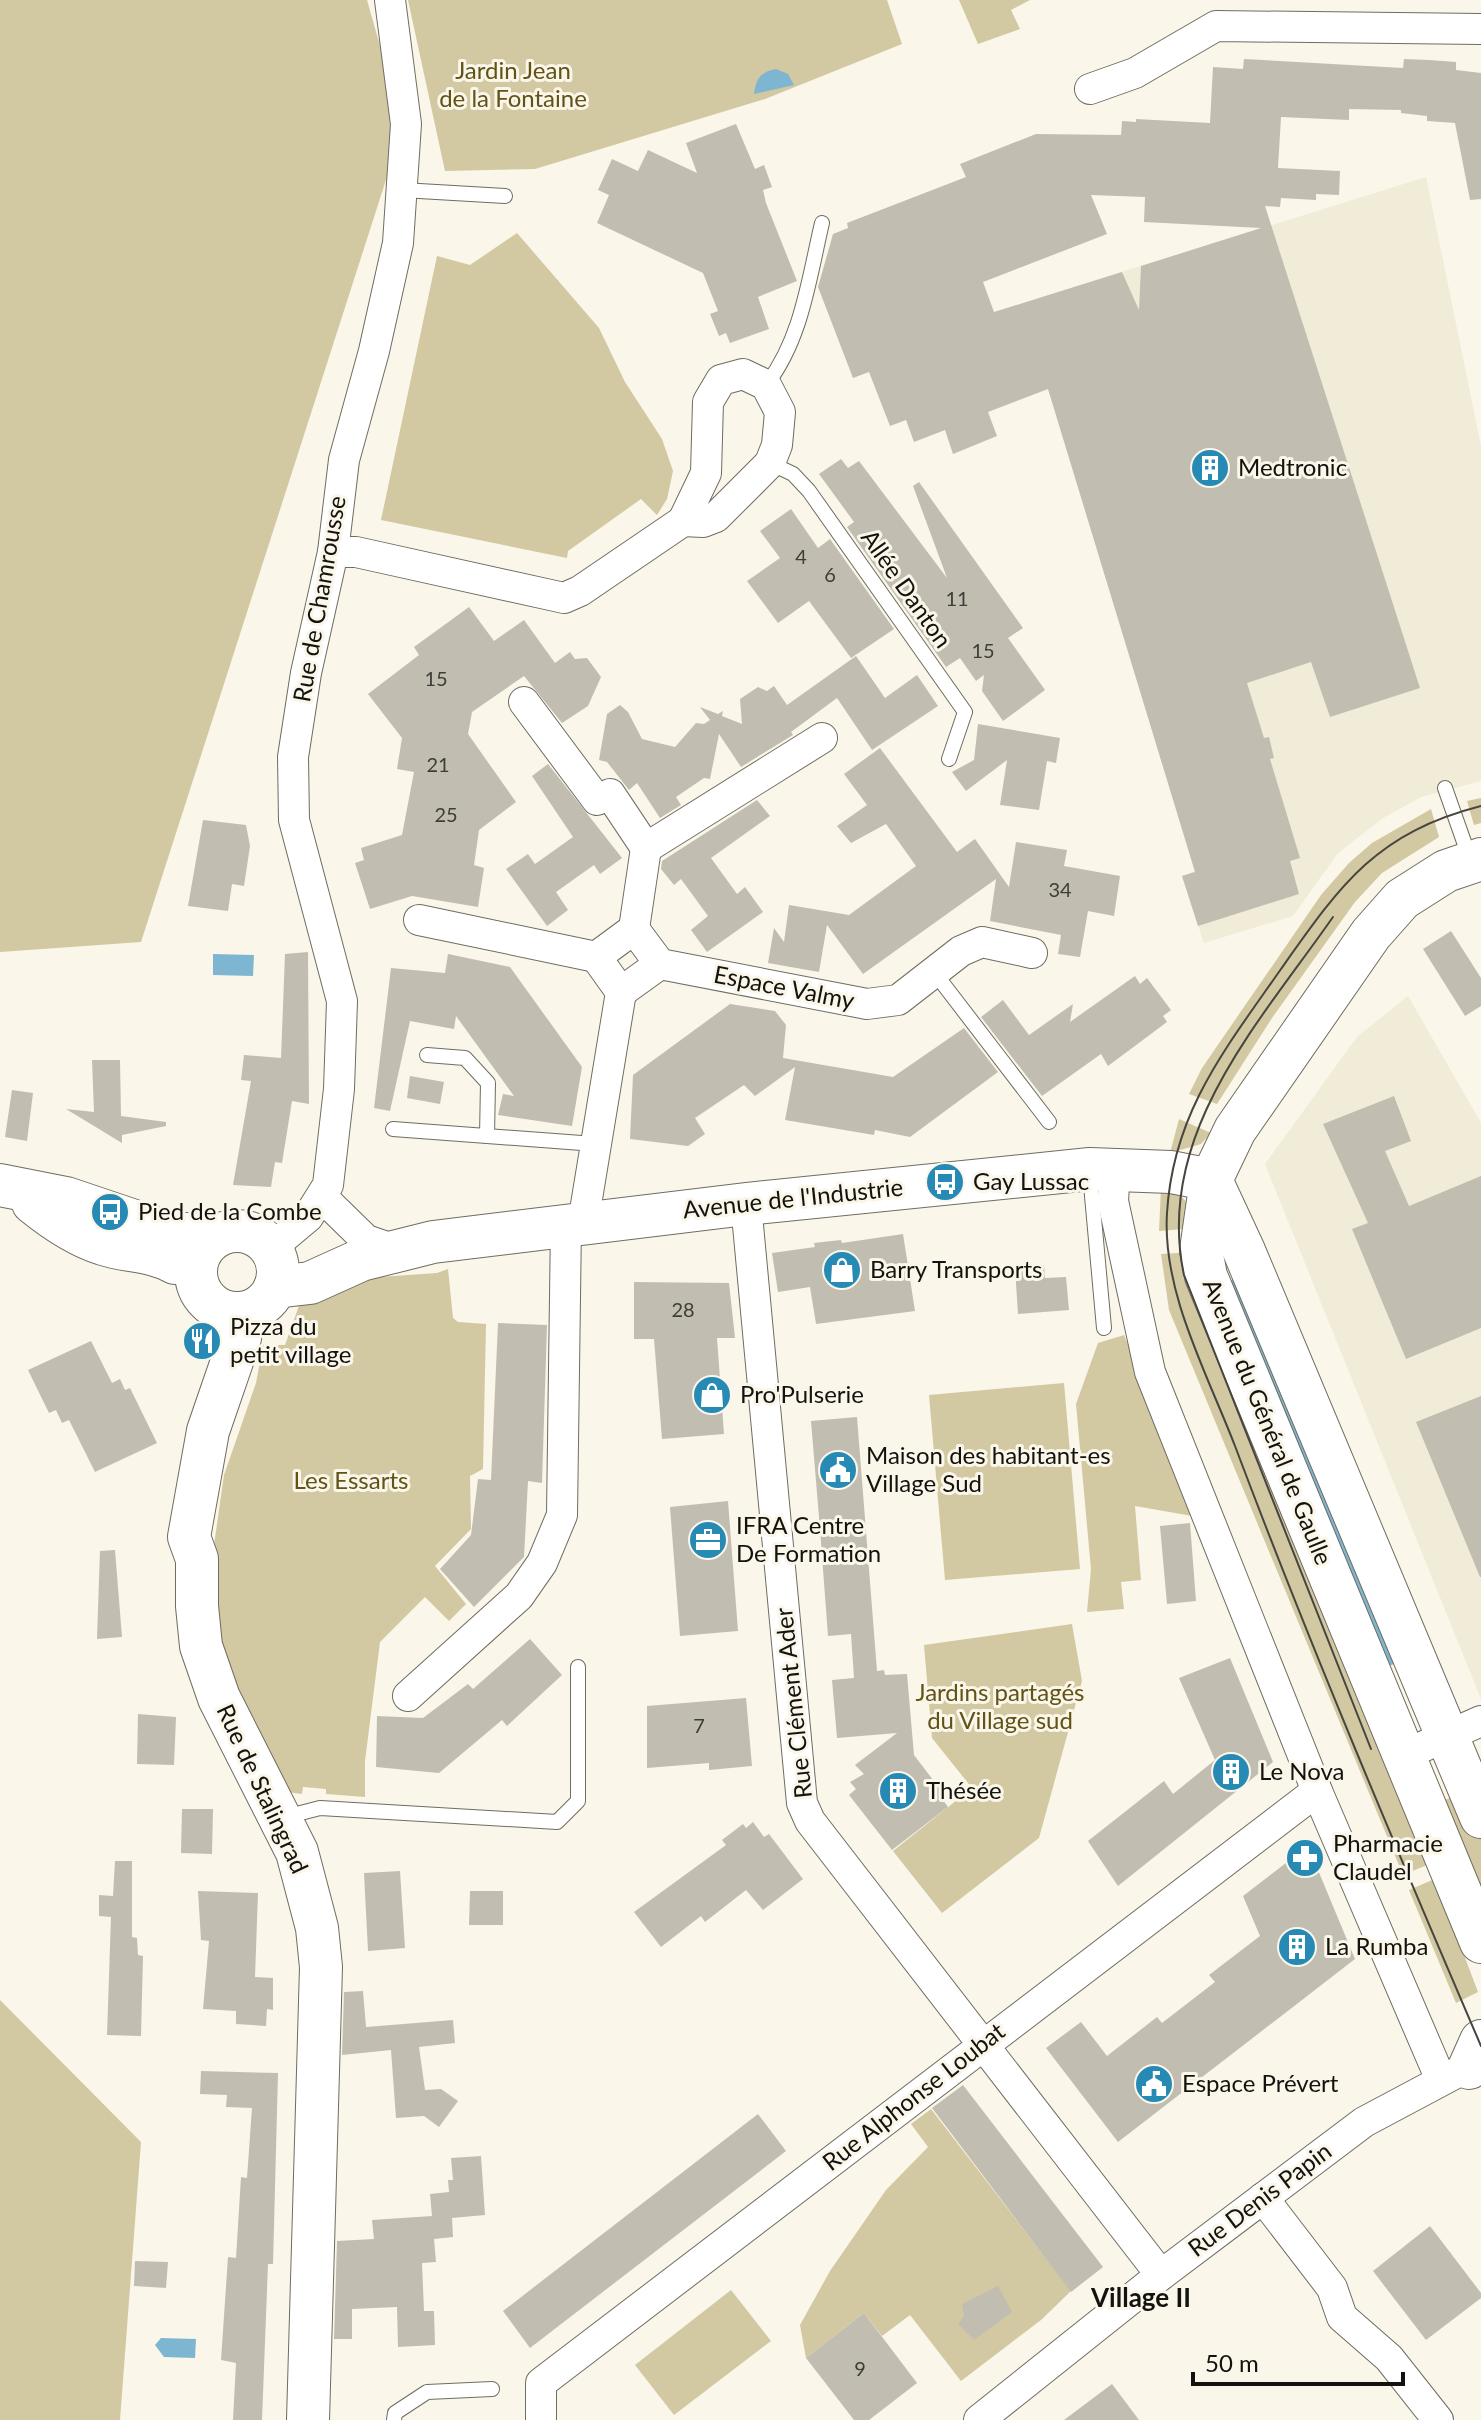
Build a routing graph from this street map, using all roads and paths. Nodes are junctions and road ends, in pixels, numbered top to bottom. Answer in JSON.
{"nodes":[{"id":1,"x":390,"y":0,"type":"edge"},
{"id":2,"x":1481,"y":29,"type":"edge"},
{"id":3,"x":1090,"y":89,"type":"dead end"},
{"id":4,"x":402,"y":190,"type":"junction"},
{"id":5,"x":505,"y":196,"type":"dead end"},
{"id":6,"x":822,"y":223,"type":"dead end"},
{"id":7,"x":766,"y":385,"type":"junction"},
{"id":8,"x":770,"y":463,"type":"junction"},
{"id":9,"x":683,"y":521,"type":"junction"},
{"id":10,"x":333,"y":552,"type":"junction"},
{"id":11,"x":524,"y":702,"type":"dead end"},
{"id":12,"x":822,"y":738,"type":"dead end"},
{"id":13,"x":949,"y":759,"type":"dead end"},
{"id":14,"x":1445,"y":788,"type":"dead end"},
{"id":15,"x":646,"y":848,"type":"junction"},
{"id":16,"x":1476,"y":860,"type":"edge"},
{"id":17,"x":419,"y":920,"type":"dead end"},
{"id":18,"x":634,"y":929,"type":"junction"},
{"id":19,"x":1032,"y":953,"type":"dead end"},
{"id":20,"x":596,"y":957,"type":"junction"},
{"id":21,"x":660,"y":964,"type":"junction"},
{"id":22,"x":934,"y":972,"type":"junction"},
{"id":23,"x":621,"y":992,"type":"junction"},
{"id":24,"x":427,"y":1055,"type":"dead end"},
{"id":25,"x":1049,"y":1122,"type":"dead end"},
{"id":26,"x":393,"y":1129,"type":"dead end"},
{"id":27,"x":487,"y":1136,"type":"junction"},
{"id":28,"x":595,"y":1144,"type":"junction"},
{"id":29,"x":1102,"y":1169,"type":"junction"},
{"id":30,"x":1211,"y":1180,"type":"junction"},
{"id":31,"x":8,"y":1187,"type":"edge"},
{"id":32,"x":322,"y":1197,"type":"junction"},
{"id":33,"x":746,"y":1204,"type":"junction"},
{"id":34,"x":575,"y":1224,"type":"junction"},
{"id":35,"x":216,"y":1236,"type":"junction"},
{"id":36,"x":378,"y":1255,"type":"junction"},
{"id":37,"x":197,"y":1277,"type":"junction"},
{"id":38,"x":267,"y":1277,"type":"junction"},
{"id":39,"x":1104,"y":1328,"type":"dead end"},
{"id":40,"x":578,"y":1667,"type":"dead end"},
{"id":41,"x":408,"y":1696,"type":"dead end"},
{"id":42,"x":1464,"y":1729,"type":"edge"},
{"id":43,"x":1404,"y":1755,"type":"junction"},
{"id":44,"x":1317,"y":1791,"type":"junction"},
{"id":45,"x":1481,"y":1817,"type":"edge"},
{"id":46,"x":281,"y":1818,"type":"junction"},
{"id":47,"x":1481,"y":1942,"type":"edge"},
{"id":48,"x":982,"y":2043,"type":"junction"},
{"id":49,"x":1468,"y":2063,"type":"edge"},
{"id":50,"x":1263,"y":2198,"type":"junction"},
{"id":51,"x":1161,"y":2275,"type":"junction"},
{"id":52,"x":492,"y":2389,"type":"dead end"},
{"id":53,"x":308,"y":2420,"type":"edge"},
{"id":54,"x":394,"y":2420,"type":"edge"},
{"id":55,"x":541,"y":2420,"type":"edge"},
{"id":56,"x":979,"y":2420,"type":"edge"},
{"id":57,"x":1438,"y":2420,"type":"edge"}],
"edges":[{"from":1,"to":4,"type":"street","name":"Rue de Chamrousse"},
{"from":2,"to":3,"type":"street"},
{"from":4,"to":5,"type":"lane"},
{"from":4,"to":10,"type":"street","name":"Rue de Chamrousse"},
{"from":6,"to":7,"type":"lane"},
{"from":7,"to":8,"type":"street"},
{"from":7,"to":9,"type":"street"},
{"from":8,"to":9,"type":"street"},
{"from":8,"to":13,"type":"lane","name":"Allée Danton"},
{"from":9,"to":10,"type":"street"},
{"from":10,"to":32,"type":"street","name":"Rue de Chamrousse"},
{"from":11,"to":15,"type":"street"},
{"from":12,"to":15,"type":"street"},
{"from":14,"to":16,"type":"lane"},
{"from":15,"to":18,"type":"street"},
{"from":16,"to":30,"type":"street"},
{"from":17,"to":20,"type":"street"},
{"from":18,"to":20,"type":"street"},
{"from":18,"to":21,"type":"street"},
{"from":19,"to":22,"type":"street","name":"Espace Valmy"},
{"from":20,"to":23,"type":"street"},
{"from":21,"to":22,"type":"street","name":"Espace Valmy"},
{"from":21,"to":23,"type":"street"},
{"from":22,"to":25,"type":"lane"},
{"from":23,"to":28,"type":"street"},
{"from":24,"to":27,"type":"lane"},
{"from":26,"to":27,"type":"lane"},
{"from":27,"to":28,"type":"lane"},
{"from":28,"to":34,"type":"street"},
{"from":29,"to":30,"type":"street","name":"Avenue de l'Industrie"},
{"from":29,"to":33,"type":"street","name":"Avenue de l'Industrie"},
{"from":29,"to":39,"type":"lane"},
{"from":29,"to":44,"type":"street"},
{"from":30,"to":42,"type":"street","name":"Avenue du Général de Gaulle"},
{"from":30,"to":43,"type":"street","name":"Avenue du Général de Gaulle"},
{"from":31,"to":35,"type":"street"},
{"from":31,"to":37,"type":"street"},
{"from":32,"to":36,"type":"street"},
{"from":32,"to":38,"type":"street","name":"Rue de Chamrousse"},
{"from":33,"to":34,"type":"street","name":"Avenue de l'Industrie"},
{"from":33,"to":48,"type":"street","name":"Rue Clément Ader"},
{"from":34,"to":36,"type":"street","name":"Avenue de l'Industrie"},
{"from":34,"to":41,"type":"street"},
{"from":35,"to":37,"type":"street"},
{"from":35,"to":38,"type":"street"},
{"from":36,"to":38,"type":"street","name":"Avenue de l'Industrie"},
{"from":37,"to":38,"type":"street"},
{"from":38,"to":46,"type":"street","name":"Rue de Stalingrad"},
{"from":40,"to":46,"type":"lane"},
{"from":42,"to":43,"type":"street"},
{"from":42,"to":45,"type":"street","name":"Avenue du Général de Gaulle"},
{"from":43,"to":47,"type":"street","name":"Avenue du Général de Gaulle"},
{"from":44,"to":48,"type":"street","name":"Rue Alphonse Loubat"},
{"from":44,"to":49,"type":"street"},
{"from":46,"to":53,"type":"street","name":"Rue de Stalingrad"},
{"from":48,"to":51,"type":"street","name":"Rue Clément Ader"},
{"from":48,"to":55,"type":"street","name":"Rue Alphonse Loubat"},
{"from":49,"to":50,"type":"street","name":"Rue Denis Papin"},
{"from":50,"to":51,"type":"street","name":"Rue Denis Papin"},
{"from":50,"to":57,"type":"street"},
{"from":51,"to":56,"type":"street","name":"Rue Denis Papin"},
{"from":52,"to":54,"type":"lane"}]}
